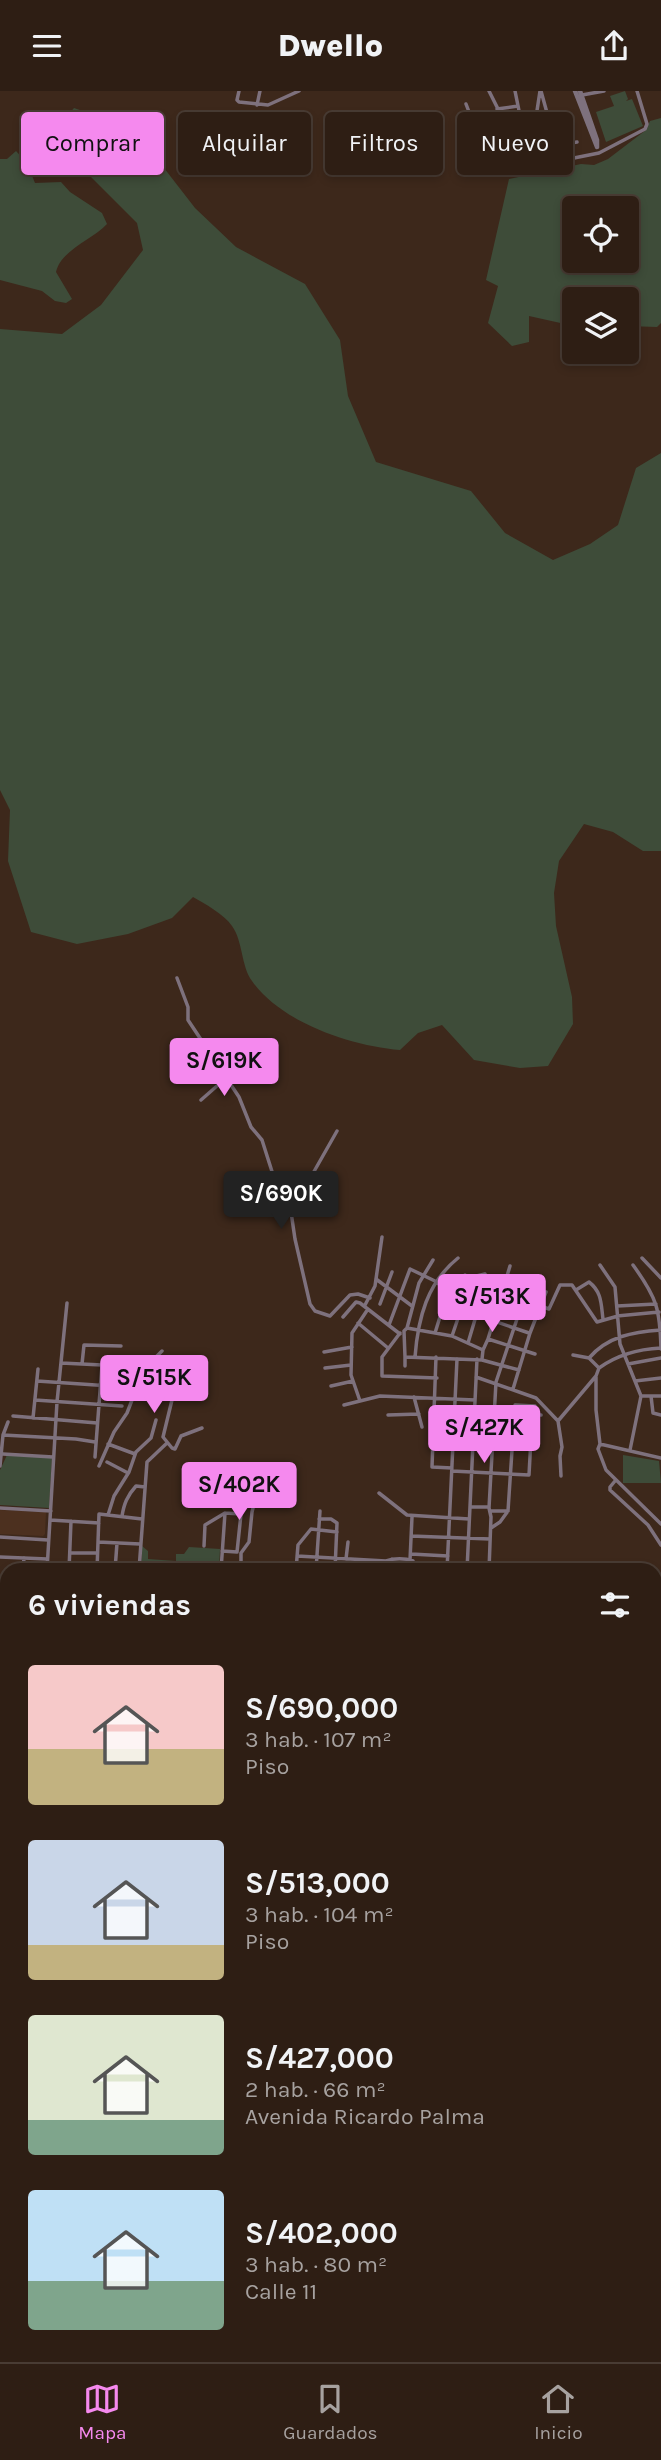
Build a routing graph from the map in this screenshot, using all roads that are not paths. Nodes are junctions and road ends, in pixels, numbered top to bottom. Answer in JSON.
{"nodes":[{"id":1,"x":239,"y":91,"type":"edge"},
{"id":2,"x":260,"y":91,"type":"edge"},
{"id":3,"x":299,"y":91,"type":"edge"},
{"id":4,"x":489,"y":91,"type":"edge"},
{"id":5,"x":515,"y":91,"type":"edge"},
{"id":6,"x":541,"y":91,"type":"edge"},
{"id":7,"x":604,"y":91,"type":"edge"},
{"id":8,"x":637,"y":91,"type":"edge"},
{"id":9,"x":578,"y":93,"type":"edge"},
{"id":10,"x":466,"y":104,"type":"dead end"},
{"id":11,"x":257,"y":105,"type":"junction"},
{"id":12,"x":518,"y":106,"type":"junction"},
{"id":13,"x":497,"y":109,"type":"junction"},
{"id":14,"x":469,"y":112,"type":"edge"},
{"id":15,"x":499,"y":112,"type":"edge"},
{"id":16,"x":519,"y":112,"type":"edge"},
{"id":17,"x":537,"y":112,"type":"edge"},
{"id":18,"x":547,"y":112,"type":"edge"},
{"id":19,"x":577,"y":142,"type":"dead end"},
{"id":20,"x":573,"y":143,"type":"edge"},
{"id":21,"x":598,"y":150,"type":"junction"},
{"id":22,"x":573,"y":159,"type":"edge"},
{"id":23,"x":177,"y":978,"type":"dead end"},
{"id":24,"x":226,"y":1078,"type":"junction"},
{"id":25,"x":201,"y":1100,"type":"dead end"},
{"id":26,"x":337,"y":1132,"type":"dead end"},
{"id":27,"x":293,"y":1209,"type":"junction"},
{"id":28,"x":382,"y":1237,"type":"dead end"},
{"id":29,"x":458,"y":1258,"type":"dead end"},
{"id":30,"x":642,"y":1258,"type":"dead end"},
{"id":31,"x":433,"y":1260,"type":"dead end"},
{"id":32,"x":600,"y":1265,"type":"dead end"},
{"id":33,"x":633,"y":1265,"type":"dead end"},
{"id":34,"x":510,"y":1266,"type":"dead end"},
{"id":35,"x":392,"y":1272,"type":"dead end"},
{"id":36,"x":465,"y":1275,"type":"dead end"},
{"id":37,"x":423,"y":1276,"type":"junction"},
{"id":38,"x":531,"y":1277,"type":"dead end"},
{"id":39,"x":661,"y":1278,"type":"edge"},
{"id":40,"x":376,"y":1279,"type":"junction"},
{"id":41,"x":435,"y":1282,"type":"junction"},
{"id":42,"x":387,"y":1287,"type":"junction"},
{"id":43,"x":576,"y":1290,"type":"junction"},
{"id":44,"x":500,"y":1292,"type":"junction"},
{"id":45,"x":546,"y":1292,"type":"dead end"},
{"id":46,"x":447,"y":1294,"type":"junction"},
{"id":47,"x":400,"y":1296,"type":"junction"},
{"id":48,"x":370,"y":1298,"type":"junction"},
{"id":49,"x":465,"y":1298,"type":"junction"},
{"id":50,"x":523,"y":1299,"type":"junction"},
{"id":51,"x":66,"y":1303,"type":"dead end"},
{"id":52,"x":380,"y":1304,"type":"dead end"},
{"id":53,"x":412,"y":1306,"type":"junction"},
{"id":54,"x":541,"y":1306,"type":"junction"},
{"id":55,"x":617,"y":1306,"type":"junction"},
{"id":56,"x":658,"y":1306,"type":"edge"},
{"id":57,"x":366,"y":1307,"type":"junction"},
{"id":58,"x":462,"y":1310,"type":"junction"},
{"id":59,"x":660,"y":1315,"type":"edge"},
{"id":60,"x":478,"y":1316,"type":"junction"},
{"id":61,"x":617,"y":1316,"type":"junction"},
{"id":62,"x":343,"y":1317,"type":"dead end"},
{"id":63,"x":604,"y":1319,"type":"junction"},
{"id":64,"x":493,"y":1321,"type":"junction"},
{"id":65,"x":358,"y":1323,"type":"junction"},
{"id":66,"x":389,"y":1325,"type":"junction"},
{"id":67,"x":407,"y":1328,"type":"junction"},
{"id":68,"x":512,"y":1328,"type":"junction"},
{"id":69,"x":417,"y":1330,"type":"junction"},
{"id":70,"x":661,"y":1330,"type":"edge"},
{"id":71,"x":435,"y":1333,"type":"junction"},
{"id":72,"x":530,"y":1333,"type":"junction"},
{"id":73,"x":401,"y":1334,"type":"junction"},
{"id":74,"x":452,"y":1336,"type":"junction"},
{"id":75,"x":619,"y":1337,"type":"junction"},
{"id":76,"x":488,"y":1339,"type":"junction"},
{"id":77,"x":468,"y":1343,"type":"junction"},
{"id":78,"x":507,"y":1345,"type":"junction"},
{"id":79,"x":121,"y":1346,"type":"dead end"},
{"id":80,"x":352,"y":1347,"type":"junction"},
{"id":81,"x":388,"y":1347,"type":"junction"},
{"id":82,"x":661,"y":1349,"type":"edge"},
{"id":83,"x":483,"y":1350,"type":"junction"},
{"id":84,"x":525,"y":1350,"type":"junction"},
{"id":85,"x":162,"y":1351,"type":"dead end"},
{"id":86,"x":324,"y":1352,"type":"dead end"},
{"id":87,"x":536,"y":1354,"type":"dead end"},
{"id":88,"x":573,"y":1355,"type":"dead end"},
{"id":89,"x":624,"y":1355,"type":"junction"},
{"id":90,"x":405,"y":1357,"type":"junction"},
{"id":91,"x":415,"y":1357,"type":"junction"},
{"id":92,"x":436,"y":1357,"type":"junction"},
{"id":93,"x":589,"y":1358,"type":"junction"},
{"id":94,"x":661,"y":1358,"type":"edge"},
{"id":95,"x":457,"y":1359,"type":"junction"},
{"id":96,"x":480,"y":1360,"type":"junction"},
{"id":97,"x":61,"y":1363,"type":"junction"},
{"id":98,"x":82,"y":1364,"type":"junction"},
{"id":99,"x":628,"y":1364,"type":"junction"},
{"id":100,"x":351,"y":1365,"type":"junction"},
{"id":101,"x":500,"y":1365,"type":"junction"},
{"id":102,"x":405,"y":1366,"type":"dead end"},
{"id":103,"x":598,"y":1367,"type":"junction"},
{"id":104,"x":325,"y":1368,"type":"dead end"},
{"id":105,"x":38,"y":1369,"type":"dead end"},
{"id":106,"x":519,"y":1370,"type":"junction"},
{"id":107,"x":596,"y":1376,"type":"junction"},
{"id":108,"x":476,"y":1377,"type":"junction"},
{"id":109,"x":437,"y":1378,"type":"junction"},
{"id":110,"x":661,"y":1378,"type":"edge"},
{"id":111,"x":37,"y":1381,"type":"junction"},
{"id":112,"x":353,"y":1381,"type":"junction"},
{"id":113,"x":634,"y":1381,"type":"junction"},
{"id":114,"x":496,"y":1382,"type":"junction"},
{"id":115,"x":59,"y":1383,"type":"junction"},
{"id":116,"x":101,"y":1385,"type":"junction"},
{"id":117,"x":331,"y":1386,"type":"dead end"},
{"id":118,"x":125,"y":1387,"type":"dead end"},
{"id":119,"x":513,"y":1389,"type":"junction"},
{"id":120,"x":641,"y":1396,"type":"junction"},
{"id":121,"x":651,"y":1396,"type":"junction"},
{"id":122,"x":661,"y":1396,"type":"edge"},
{"id":123,"x":414,"y":1397,"type":"junction"},
{"id":124,"x":436,"y":1398,"type":"junction"},
{"id":125,"x":455,"y":1399,"type":"junction"},
{"id":126,"x":35,"y":1400,"type":"junction"},
{"id":127,"x":172,"y":1400,"type":"dead end"},
{"id":128,"x":475,"y":1400,"type":"junction"},
{"id":129,"x":360,"y":1401,"type":"junction"},
{"id":130,"x":57,"y":1402,"type":"junction"},
{"id":131,"x":99,"y":1403,"type":"junction"},
{"id":132,"x":344,"y":1405,"type":"dead end"},
{"id":133,"x":122,"y":1406,"type":"dead end"},
{"id":134,"x":535,"y":1406,"type":"dead end"},
{"id":135,"x":514,"y":1413,"type":"junction"},
{"id":136,"x":419,"y":1414,"type":"junction"},
{"id":137,"x":388,"y":1415,"type":"dead end"},
{"id":138,"x":541,"y":1415,"type":"dead end"},
{"id":139,"x":661,"y":1415,"type":"edge"},
{"id":140,"x":13,"y":1416,"type":"dead end"},
{"id":141,"x":33,"y":1418,"type":"junction"},
{"id":142,"x":56,"y":1420,"type":"junction"},
{"id":143,"x":156,"y":1420,"type":"dead end"},
{"id":144,"x":558,"y":1421,"type":"junction"},
{"id":145,"x":8,"y":1422,"type":"dead end"},
{"id":146,"x":494,"y":1422,"type":"junction"},
{"id":147,"x":513,"y":1422,"type":"junction"},
{"id":148,"x":97,"y":1423,"type":"junction"},
{"id":149,"x":422,"y":1427,"type":"dead end"},
{"id":150,"x":202,"y":1428,"type":"dead end"},
{"id":151,"x":473,"y":1429,"type":"junction"},
{"id":152,"x":493,"y":1430,"type":"junction"},
{"id":153,"x":3,"y":1434,"type":"junction"},
{"id":154,"x":55,"y":1438,"type":"junction"},
{"id":155,"x":531,"y":1438,"type":"dead end"},
{"id":156,"x":95,"y":1442,"type":"junction"},
{"id":157,"x":167,"y":1443,"type":"junction"},
{"id":158,"x":108,"y":1444,"type":"junction"},
{"id":159,"x":453,"y":1445,"type":"junction"},
{"id":160,"x":472,"y":1446,"type":"junction"},
{"id":161,"x":599,"y":1446,"type":"junction"},
{"id":162,"x":630,"y":1450,"type":"junction"},
{"id":163,"x":3,"y":1454,"type":"junction"},
{"id":164,"x":135,"y":1454,"type":"junction"},
{"id":165,"x":54,"y":1457,"type":"junction"},
{"id":166,"x":95,"y":1457,"type":"dead end"},
{"id":167,"x":661,"y":1458,"type":"edge"},
{"id":168,"x":107,"y":1462,"type":"dead end"},
{"id":169,"x":255,"y":1464,"type":"dead end"},
{"id":170,"x":0,"y":1466,"type":"edge"},
{"id":171,"x":99,"y":1466,"type":"dead end"},
{"id":172,"x":452,"y":1469,"type":"junction"},
{"id":173,"x":471,"y":1472,"type":"junction"},
{"id":174,"x":128,"y":1473,"type":"junction"},
{"id":175,"x":491,"y":1473,"type":"junction"},
{"id":176,"x":510,"y":1474,"type":"junction"},
{"id":177,"x":561,"y":1476,"type":"dead end"},
{"id":178,"x":615,"y":1481,"type":"junction"},
{"id":179,"x":145,"y":1487,"type":"junction"},
{"id":180,"x":379,"y":1493,"type":"dead end"},
{"id":181,"x":256,"y":1496,"type":"dead end"},
{"id":182,"x":470,"y":1507,"type":"junction"},
{"id":183,"x":0,"y":1508,"type":"edge"},
{"id":184,"x":490,"y":1509,"type":"junction"},
{"id":185,"x":51,"y":1511,"type":"junction"},
{"id":186,"x":320,"y":1511,"type":"dead end"},
{"id":187,"x":508,"y":1511,"type":"junction"},
{"id":188,"x":225,"y":1513,"type":"junction"},
{"id":189,"x":241,"y":1514,"type":"junction"},
{"id":190,"x":108,"y":1515,"type":"junction"},
{"id":191,"x":122,"y":1516,"type":"junction"},
{"id":192,"x":412,"y":1516,"type":"junction"},
{"id":193,"x":450,"y":1518,"type":"junction"},
{"id":194,"x":142,"y":1519,"type":"junction"},
{"id":195,"x":319,"y":1519,"type":"junction"},
{"id":196,"x":469,"y":1519,"type":"junction"},
{"id":197,"x":50,"y":1520,"type":"junction"},
{"id":198,"x":71,"y":1521,"type":"junction"},
{"id":199,"x":99,"y":1523,"type":"junction"},
{"id":200,"x":661,"y":1524,"type":"edge"},
{"id":201,"x":491,"y":1528,"type":"junction"},
{"id":202,"x":318,"y":1530,"type":"junction"},
{"id":203,"x":337,"y":1532,"type":"junction"},
{"id":204,"x":411,"y":1536,"type":"junction"},
{"id":205,"x":0,"y":1537,"type":"edge"},
{"id":206,"x":449,"y":1537,"type":"junction"},
{"id":207,"x":468,"y":1538,"type":"junction"},
{"id":208,"x":490,"y":1539,"type":"junction"},
{"id":209,"x":48,"y":1540,"type":"junction"},
{"id":210,"x":98,"y":1542,"type":"junction"},
{"id":211,"x":348,"y":1542,"type":"dead end"},
{"id":212,"x":117,"y":1543,"type":"junction"},
{"id":213,"x":140,"y":1544,"type":"junction"},
{"id":214,"x":661,"y":1545,"type":"edge"},
{"id":215,"x":204,"y":1546,"type":"dead end"},
{"id":216,"x":222,"y":1551,"type":"junction"},
{"id":217,"x":239,"y":1552,"type":"junction"},
{"id":218,"x":70,"y":1553,"type":"junction"},
{"id":219,"x":97,"y":1553,"type":"junction"},
{"id":220,"x":411,"y":1554,"type":"junction"},
{"id":221,"x":297,"y":1556,"type":"junction"},
{"id":222,"x":448,"y":1556,"type":"junction"},
{"id":223,"x":0,"y":1557,"type":"edge"},
{"id":224,"x":317,"y":1557,"type":"junction"},
{"id":225,"x":24,"y":1558,"type":"junction"},
{"id":226,"x":335,"y":1558,"type":"junction"},
{"id":227,"x":47,"y":1559,"type":"junction"},
{"id":228,"x":346,"y":1559,"type":"junction"},
{"id":229,"x":392,"y":1559,"type":"junction"},
{"id":230,"x":372,"y":1561,"type":"joint"},
{"id":231,"x":412,"y":1561,"type":"joint"},
{"id":232,"x":24,"y":1563,"type":"edge"},
{"id":233,"x":47,"y":1563,"type":"edge"},
{"id":234,"x":69,"y":1563,"type":"edge"},
{"id":235,"x":97,"y":1563,"type":"edge"},
{"id":236,"x":116,"y":1563,"type":"edge"},
{"id":237,"x":139,"y":1563,"type":"edge"},
{"id":238,"x":221,"y":1563,"type":"edge"},
{"id":239,"x":240,"y":1563,"type":"edge"},
{"id":240,"x":296,"y":1563,"type":"edge"},
{"id":241,"x":317,"y":1563,"type":"edge"},
{"id":242,"x":335,"y":1563,"type":"edge"},
{"id":243,"x":392,"y":1563,"type":"edge"},
{"id":244,"x":448,"y":1563,"type":"edge"},
{"id":245,"x":467,"y":1563,"type":"edge"},
{"id":246,"x":489,"y":1563,"type":"edge"},
{"id":247,"x":0,"y":1829,"type":"edge"},
{"id":248,"x":0,"y":1836,"type":"edge"}],
"edges":[{"from":1,"to":11,"type":"street"},
{"from":2,"to":11,"type":"street"},
{"from":3,"to":11,"type":"street"},
{"from":4,"to":13,"type":"street"},
{"from":5,"to":12,"type":"street"},
{"from":6,"to":17,"type":"street"},
{"from":6,"to":18,"type":"street"},
{"from":7,"to":9,"type":"street"},
{"from":8,"to":21,"type":"street"},
{"from":9,"to":21,"type":"street"},
{"from":10,"to":14,"type":"street"},
{"from":12,"to":13,"type":"street"},
{"from":12,"to":16,"type":"street"},
{"from":13,"to":15,"type":"street"},
{"from":19,"to":20,"type":"street"},
{"from":21,"to":22,"type":"street"},
{"from":23,"to":24,"type":"street"},
{"from":24,"to":25,"type":"street"},
{"from":24,"to":27,"type":"street"},
{"from":26,"to":27,"type":"street"},
{"from":27,"to":48,"type":"street"},
{"from":28,"to":40,"type":"street"},
{"from":29,"to":41,"type":"street"},
{"from":30,"to":39,"type":"street"},
{"from":31,"to":37,"type":"street"},
{"from":32,"to":55,"type":"street"},
{"from":33,"to":56,"type":"street"},
{"from":34,"to":44,"type":"street"},
{"from":35,"to":42,"type":"street"},
{"from":36,"to":46,"type":"street"},
{"from":37,"to":41,"type":"street"},
{"from":37,"to":47,"type":"street"},
{"from":37,"to":53,"type":"street"},
{"from":38,"to":50,"type":"street"},
{"from":40,"to":42,"type":"street"},
{"from":40,"to":48,"type":"street"},
{"from":41,"to":46,"type":"street"},
{"from":41,"to":69,"type":"street"},
{"from":42,"to":47,"type":"street"},
{"from":42,"to":52,"type":"street"},
{"from":43,"to":54,"type":"street"},
{"from":43,"to":63,"type":"street"},
{"from":43,"to":63,"type":"street"},
{"from":44,"to":50,"type":"street"},
{"from":44,"to":64,"type":"street"},
{"from":45,"to":54,"type":"street"},
{"from":46,"to":49,"type":"street"},
{"from":46,"to":71,"type":"street"},
{"from":47,"to":53,"type":"street"},
{"from":47,"to":66,"type":"street"},
{"from":48,"to":57,"type":"street"},
{"from":49,"to":58,"type":"street"},
{"from":49,"to":60,"type":"street"},
{"from":50,"to":54,"type":"street"},
{"from":50,"to":68,"type":"street"},
{"from":51,"to":97,"type":"street"},
{"from":53,"to":67,"type":"street"},
{"from":54,"to":72,"type":"street"},
{"from":55,"to":56,"type":"street"},
{"from":55,"to":61,"type":"street"},
{"from":56,"to":59,"type":"street"},
{"from":57,"to":62,"type":"street"},
{"from":57,"to":65,"type":"street"},
{"from":57,"to":66,"type":"street"},
{"from":58,"to":60,"type":"street"},
{"from":58,"to":74,"type":"street"},
{"from":59,"to":61,"type":"street"},
{"from":59,"to":70,"type":"street"},
{"from":60,"to":64,"type":"street"},
{"from":60,"to":77,"type":"street"},
{"from":61,"to":63,"type":"street"},
{"from":61,"to":75,"type":"street"},
{"from":64,"to":68,"type":"street"},
{"from":64,"to":76,"type":"street"},
{"from":65,"to":80,"type":"street"},
{"from":65,"to":81,"type":"street"},
{"from":66,"to":73,"type":"street"},
{"from":67,"to":69,"type":"street"},
{"from":67,"to":73,"type":"street"},
{"from":68,"to":72,"type":"street"},
{"from":68,"to":78,"type":"street"},
{"from":69,"to":71,"type":"street"},
{"from":69,"to":91,"type":"street"},
{"from":70,"to":75,"type":"street"},
{"from":70,"to":82,"type":"street"},
{"from":71,"to":74,"type":"street"},
{"from":72,"to":84,"type":"street"},
{"from":73,"to":81,"type":"street"},
{"from":73,"to":90,"type":"street"},
{"from":74,"to":77,"type":"street"},
{"from":75,"to":89,"type":"street"},
{"from":75,"to":93,"type":"street"},
{"from":76,"to":78,"type":"street"},
{"from":76,"to":83,"type":"street"},
{"from":77,"to":83,"type":"street"},
{"from":78,"to":84,"type":"street"},
{"from":78,"to":101,"type":"street"},
{"from":79,"to":98,"type":"street"},
{"from":80,"to":86,"type":"street"},
{"from":80,"to":100,"type":"street"},
{"from":81,"to":109,"type":"street"},
{"from":82,"to":89,"type":"street"},
{"from":83,"to":96,"type":"street"},
{"from":84,"to":87,"type":"street"},
{"from":84,"to":106,"type":"street"},
{"from":85,"to":158,"type":"street"},
{"from":88,"to":93,"type":"street"},
{"from":89,"to":99,"type":"street"},
{"from":89,"to":103,"type":"street"},
{"from":90,"to":91,"type":"street"},
{"from":90,"to":102,"type":"street"},
{"from":91,"to":92,"type":"street"},
{"from":92,"to":95,"type":"street"},
{"from":92,"to":109,"type":"street"},
{"from":93,"to":103,"type":"street"},
{"from":94,"to":99,"type":"street"},
{"from":95,"to":96,"type":"street"},
{"from":95,"to":125,"type":"street"},
{"from":96,"to":101,"type":"street"},
{"from":96,"to":108,"type":"street"},
{"from":97,"to":98,"type":"street"},
{"from":97,"to":115,"type":"street"},
{"from":98,"to":116,"type":"street"},
{"from":99,"to":113,"type":"street"},
{"from":100,"to":104,"type":"street"},
{"from":100,"to":112,"type":"street"},
{"from":101,"to":106,"type":"street"},
{"from":101,"to":114,"type":"street"},
{"from":103,"to":107,"type":"street"},
{"from":105,"to":111,"type":"street"},
{"from":106,"to":119,"type":"street"},
{"from":107,"to":144,"type":"street"},
{"from":107,"to":161,"type":"street"},
{"from":108,"to":114,"type":"street"},
{"from":108,"to":128,"type":"street"},
{"from":109,"to":124,"type":"street"},
{"from":110,"to":113,"type":"street"},
{"from":111,"to":115,"type":"street"},
{"from":111,"to":126,"type":"street"},
{"from":112,"to":117,"type":"street"},
{"from":112,"to":129,"type":"street"},
{"from":113,"to":120,"type":"street"},
{"from":114,"to":119,"type":"street"},
{"from":114,"to":146,"type":"street"},
{"from":115,"to":116,"type":"street"},
{"from":115,"to":130,"type":"street"},
{"from":116,"to":118,"type":"street"},
{"from":116,"to":131,"type":"street"},
{"from":119,"to":144,"type":"street"},
{"from":120,"to":121,"type":"street"},
{"from":120,"to":162,"type":"street"},
{"from":121,"to":122,"type":"street"},
{"from":121,"to":139,"type":"street"},
{"from":123,"to":124,"type":"street"},
{"from":123,"to":129,"type":"street"},
{"from":123,"to":136,"type":"street"},
{"from":124,"to":125,"type":"street"},
{"from":124,"to":172,"type":"street"},
{"from":125,"to":128,"type":"street"},
{"from":125,"to":159,"type":"street"},
{"from":126,"to":130,"type":"street"},
{"from":126,"to":141,"type":"street"},
{"from":127,"to":157,"type":"street"},
{"from":128,"to":151,"type":"street"},
{"from":129,"to":132,"type":"street"},
{"from":130,"to":131,"type":"street"},
{"from":130,"to":142,"type":"street"},
{"from":131,"to":133,"type":"street"},
{"from":131,"to":148,"type":"street"},
{"from":134,"to":135,"type":"street"},
{"from":135,"to":138,"type":"street"},
{"from":135,"to":147,"type":"street"},
{"from":136,"to":137,"type":"street"},
{"from":136,"to":149,"type":"street"},
{"from":140,"to":141,"type":"street"},
{"from":141,"to":142,"type":"street"},
{"from":142,"to":148,"type":"street"},
{"from":142,"to":154,"type":"street"},
{"from":143,"to":164,"type":"street"},
{"from":144,"to":177,"type":"street"},
{"from":145,"to":153,"type":"street"},
{"from":146,"to":147,"type":"street"},
{"from":146,"to":152,"type":"street"},
{"from":147,"to":176,"type":"street"},
{"from":148,"to":156,"type":"street"},
{"from":150,"to":157,"type":"street"},
{"from":151,"to":152,"type":"street"},
{"from":151,"to":160,"type":"street"},
{"from":152,"to":175,"type":"street"},
{"from":153,"to":154,"type":"street"},
{"from":153,"to":163,"type":"street"},
{"from":154,"to":156,"type":"street"},
{"from":154,"to":165,"type":"street"},
{"from":155,"to":176,"type":"street"},
{"from":156,"to":166,"type":"street"},
{"from":157,"to":179,"type":"street"},
{"from":158,"to":164,"type":"street"},
{"from":158,"to":171,"type":"street"},
{"from":159,"to":160,"type":"street"},
{"from":159,"to":172,"type":"street"},
{"from":160,"to":173,"type":"street"},
{"from":161,"to":162,"type":"street"},
{"from":161,"to":178,"type":"street"},
{"from":162,"to":167,"type":"street"},
{"from":163,"to":165,"type":"street"},
{"from":163,"to":170,"type":"street"},
{"from":164,"to":174,"type":"street"},
{"from":165,"to":185,"type":"street"},
{"from":168,"to":174,"type":"street"},
{"from":169,"to":189,"type":"street"},
{"from":172,"to":173,"type":"street"},
{"from":172,"to":193,"type":"street"},
{"from":173,"to":175,"type":"street"},
{"from":173,"to":182,"type":"street"},
{"from":174,"to":190,"type":"street"},
{"from":175,"to":176,"type":"street"},
{"from":175,"to":184,"type":"street"},
{"from":176,"to":187,"type":"street"},
{"from":178,"to":200,"type":"street"},
{"from":178,"to":214,"type":"street"},
{"from":179,"to":191,"type":"street"},
{"from":179,"to":194,"type":"street"},
{"from":180,"to":192,"type":"street"},
{"from":181,"to":217,"type":"street"},
{"from":182,"to":184,"type":"street"},
{"from":182,"to":196,"type":"street"},
{"from":183,"to":185,"type":"street"},
{"from":184,"to":187,"type":"street"},
{"from":184,"to":201,"type":"street"},
{"from":185,"to":197,"type":"street"},
{"from":186,"to":195,"type":"street"},
{"from":187,"to":201,"type":"street"},
{"from":188,"to":189,"type":"street"},
{"from":188,"to":215,"type":"street"},
{"from":188,"to":216,"type":"street"},
{"from":189,"to":217,"type":"street"},
{"from":190,"to":191,"type":"street"},
{"from":190,"to":199,"type":"street"},
{"from":191,"to":194,"type":"street"},
{"from":192,"to":193,"type":"street"},
{"from":192,"to":204,"type":"street"},
{"from":193,"to":196,"type":"street"},
{"from":193,"to":206,"type":"street"},
{"from":194,"to":213,"type":"street"},
{"from":195,"to":202,"type":"street"},
{"from":195,"to":203,"type":"street"},
{"from":196,"to":207,"type":"street"},
{"from":197,"to":198,"type":"street"},
{"from":197,"to":209,"type":"street"},
{"from":198,"to":199,"type":"street"},
{"from":198,"to":218,"type":"street"},
{"from":199,"to":210,"type":"street"},
{"from":201,"to":208,"type":"street"},
{"from":202,"to":203,"type":"street"},
{"from":202,"to":221,"type":"street"},
{"from":202,"to":224,"type":"street"},
{"from":203,"to":226,"type":"street"},
{"from":204,"to":206,"type":"street"},
{"from":204,"to":220,"type":"street"},
{"from":205,"to":209,"type":"street"},
{"from":206,"to":207,"type":"street"},
{"from":206,"to":222,"type":"street"},
{"from":207,"to":208,"type":"street"},
{"from":207,"to":245,"type":"street"},
{"from":208,"to":246,"type":"street"},
{"from":209,"to":227,"type":"street"},
{"from":210,"to":212,"type":"street"},
{"from":210,"to":219,"type":"street"},
{"from":211,"to":228,"type":"street"},
{"from":212,"to":213,"type":"street"},
{"from":212,"to":236,"type":"street"},
{"from":213,"to":237,"type":"street"},
{"from":216,"to":217,"type":"street"},
{"from":216,"to":238,"type":"street"},
{"from":217,"to":239,"type":"street"},
{"from":218,"to":219,"type":"street"},
{"from":218,"to":234,"type":"street"},
{"from":219,"to":235,"type":"street"},
{"from":220,"to":222,"type":"street"},
{"from":220,"to":231,"type":"street"},
{"from":221,"to":224,"type":"street"},
{"from":221,"to":240,"type":"street"},
{"from":222,"to":244,"type":"street"},
{"from":223,"to":225,"type":"street"},
{"from":224,"to":226,"type":"street"},
{"from":224,"to":241,"type":"street"},
{"from":225,"to":227,"type":"street"},
{"from":225,"to":232,"type":"street"},
{"from":226,"to":228,"type":"street"},
{"from":226,"to":242,"type":"street"},
{"from":227,"to":233,"type":"street"},
{"from":228,"to":230,"type":"street"},
{"from":229,"to":230,"type":"street"},
{"from":229,"to":231,"type":"street"},
{"from":229,"to":243,"type":"street"},
{"from":247,"to":248,"type":"street"}]}
